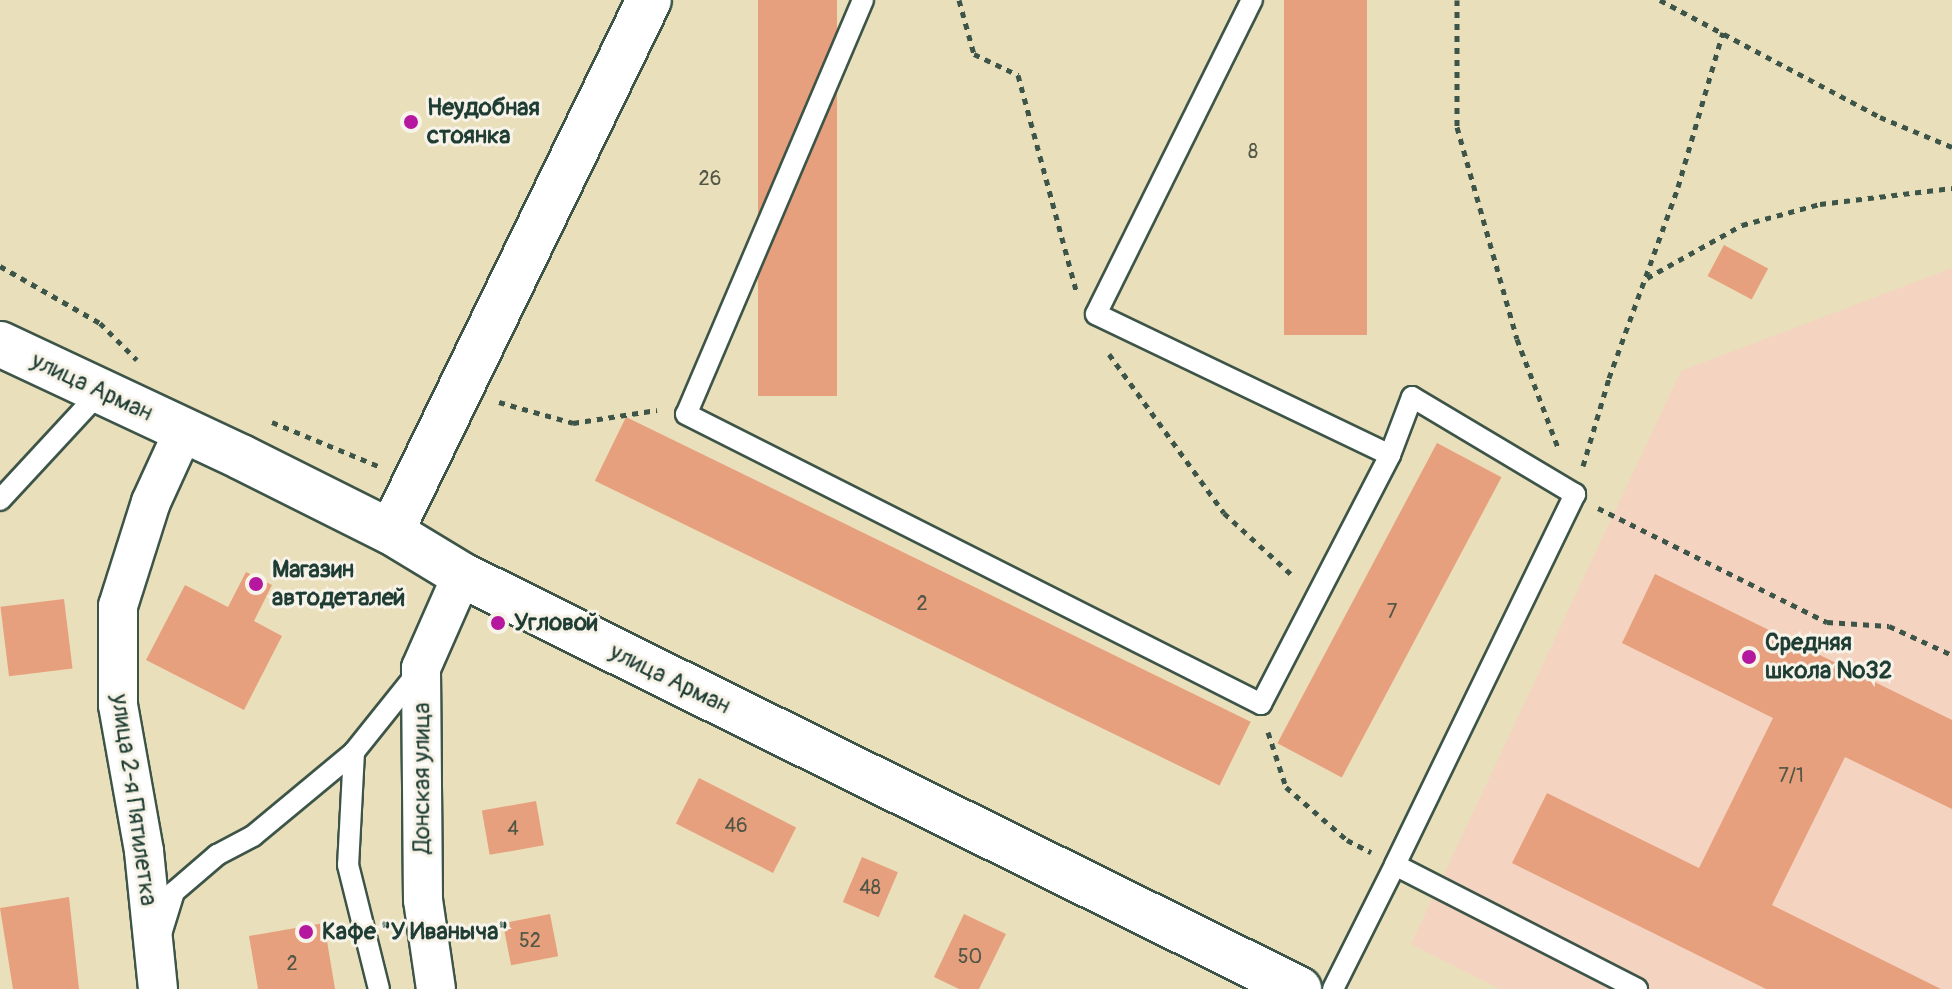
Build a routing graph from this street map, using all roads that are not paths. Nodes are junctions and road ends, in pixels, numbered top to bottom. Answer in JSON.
{"nodes":[{"id":1,"x":649,"y":0,"type":"edge"},
{"id":2,"x":863,"y":0,"type":"edge"},
{"id":3,"x":1252,"y":0,"type":"edge"},
{"id":4,"x":0,"y":344,"type":"edge"},
{"id":5,"x":101,"y":391,"type":"junction"},
{"id":6,"x":184,"y":430,"type":"junction"},
{"id":7,"x":1390,"y":455,"type":"junction"},
{"id":8,"x":0,"y":500,"type":"edge"},
{"id":9,"x":391,"y":532,"type":"junction"},
{"id":10,"x":462,"y":575,"type":"junction"},
{"id":11,"x":421,"y":668,"type":"junction"},
{"id":12,"x":354,"y":752,"type":"junction"},
{"id":13,"x":1395,"y":865,"type":"junction"},
{"id":14,"x":156,"y":971,"type":"edge"},
{"id":15,"x":1274,"y":984,"type":"edge"},
{"id":16,"x":379,"y":989,"type":"edge"},
{"id":17,"x":436,"y":989,"type":"edge"},
{"id":18,"x":1333,"y":989,"type":"edge"},
{"id":19,"x":1637,"y":989,"type":"edge"}],
"edges":[{"from":1,"to":9,"type":"street"},
{"from":2,"to":7,"type":"lane"},
{"from":3,"to":7,"type":"lane"},
{"from":4,"to":5,"type":"street","name":"улица Арман"},
{"from":5,"to":6,"type":"street","name":"улица Арман"},
{"from":5,"to":8,"type":"lane"},
{"from":6,"to":9,"type":"street","name":"улица Арман"},
{"from":6,"to":14,"type":"street","name":"улица 2-я Пятилетка"},
{"from":7,"to":13,"type":"lane"},
{"from":9,"to":10,"type":"street","name":"улица Арман"},
{"from":10,"to":11,"type":"street","name":"Донская улица"},
{"from":10,"to":15,"type":"street","name":"улица Арман"},
{"from":11,"to":12,"type":"lane"},
{"from":11,"to":17,"type":"street","name":"Донская улица"},
{"from":12,"to":14,"type":"lane"},
{"from":12,"to":16,"type":"lane"},
{"from":13,"to":18,"type":"lane"},
{"from":13,"to":19,"type":"lane"}]}
